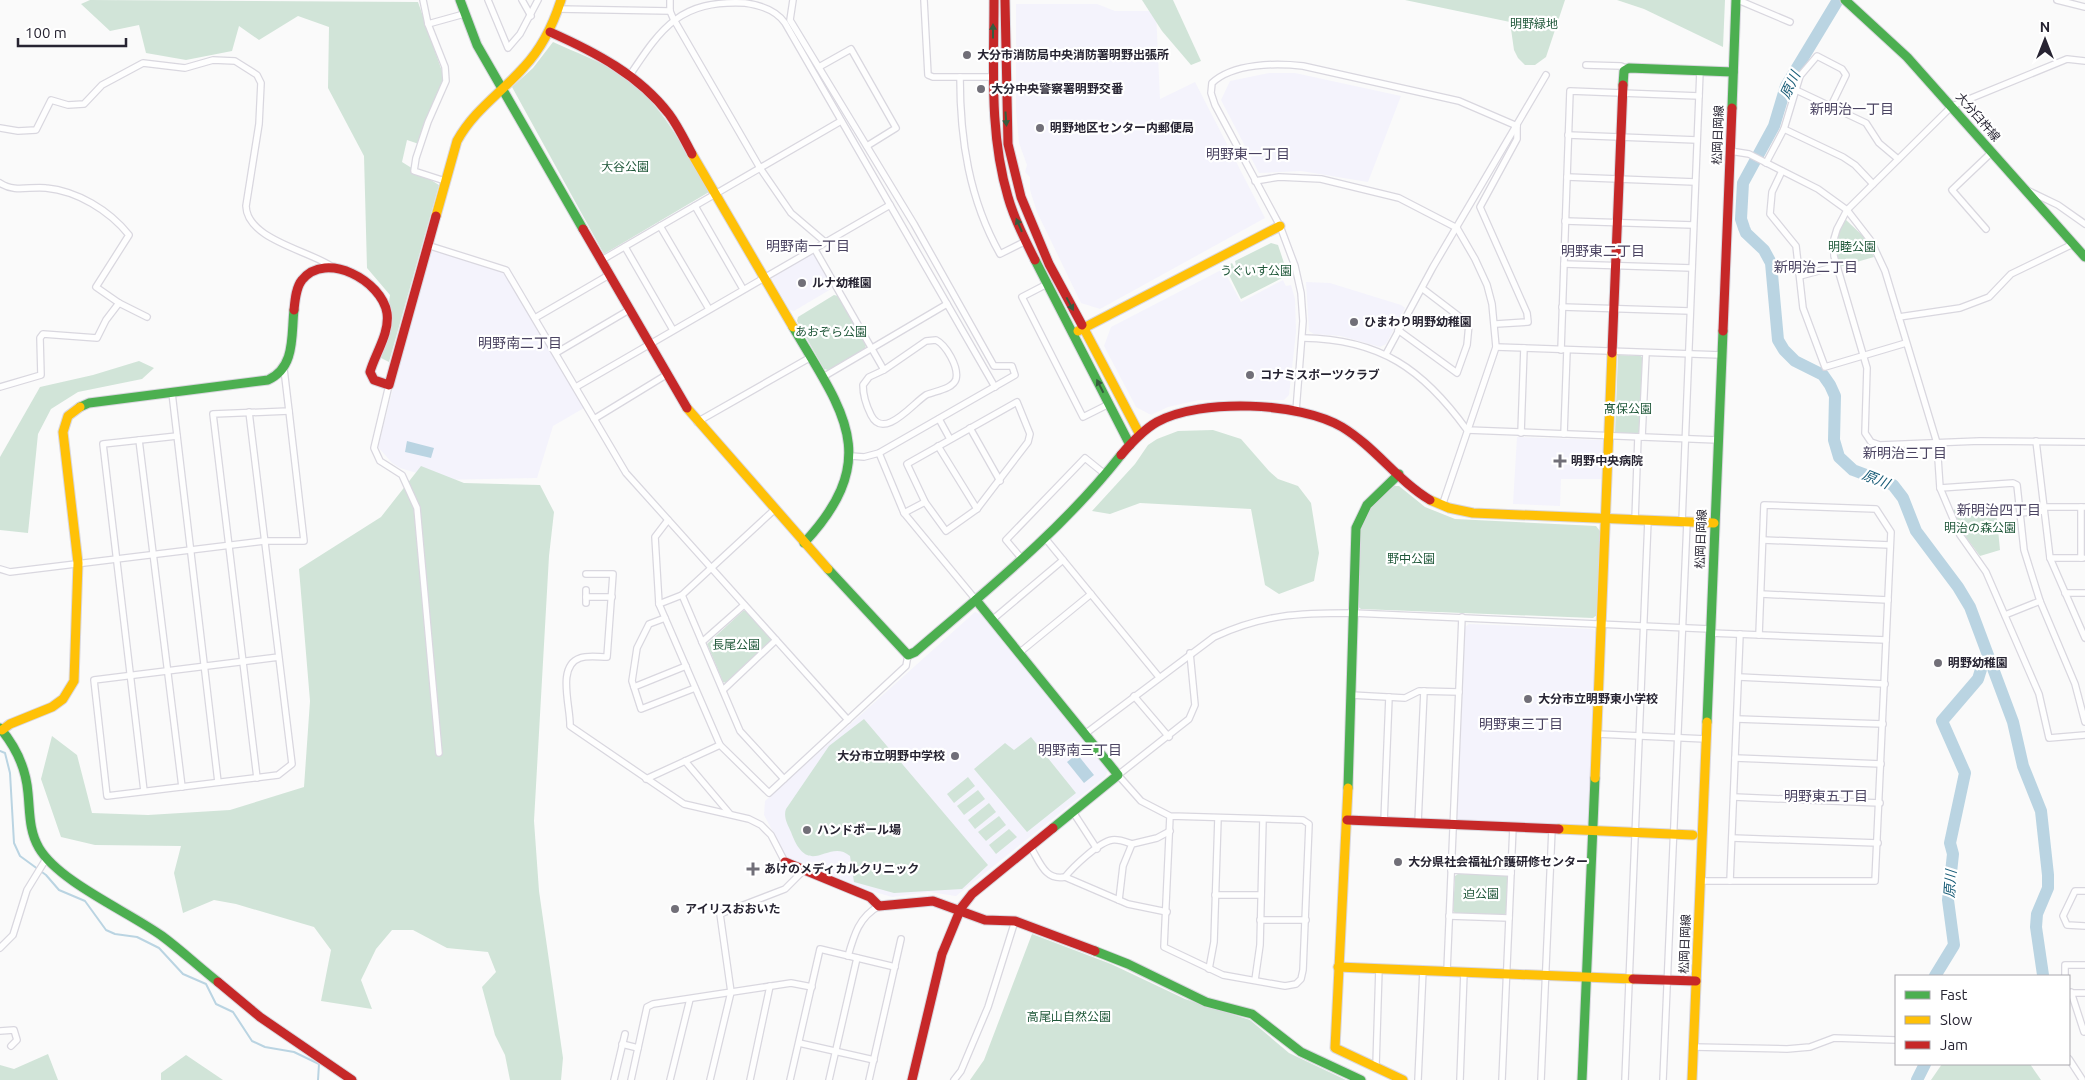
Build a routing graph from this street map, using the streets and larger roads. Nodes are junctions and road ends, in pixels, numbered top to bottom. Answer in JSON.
{"nodes":[{"id":1,"x":423,"y":0,"type":"edge"},
{"id":2,"x":460,"y":0,"type":"edge"},
{"id":3,"x":488,"y":0,"type":"edge"},
{"id":4,"x":522,"y":0,"type":"edge"},
{"id":5,"x":538,"y":0,"type":"edge"},
{"id":6,"x":670,"y":0,"type":"edge"},
{"id":7,"x":793,"y":0,"type":"edge"},
{"id":8,"x":924,"y":0,"type":"edge"},
{"id":9,"x":994,"y":0,"type":"edge"},
{"id":10,"x":1005,"y":0,"type":"edge"},
{"id":11,"x":1737,"y":0,"type":"edge"},
{"id":12,"x":1845,"y":0,"type":"edge"},
{"id":13,"x":2057,"y":0,"type":"edge"},
{"id":14,"x":2084,"y":4,"type":"edge"},
{"id":15,"x":560,"y":5,"type":"edge"},
{"id":16,"x":670,"y":11,"type":"junction"},
{"id":17,"x":464,"y":14,"type":"junction"},
{"id":18,"x":531,"y":16,"type":"junction"},
{"id":19,"x":673,"y":18,"type":"junction"},
{"id":20,"x":788,"y":22,"type":"junction"},
{"id":21,"x":1790,"y":22,"type":"dead end"},
{"id":22,"x":428,"y":24,"type":"junction"},
{"id":23,"x":550,"y":32,"type":"junction"},
{"id":24,"x":2085,"y":61,"type":"edge"},
{"id":25,"x":1586,"y":65,"type":"dead end"},
{"id":26,"x":819,"y":67,"type":"junction"},
{"id":27,"x":1626,"y":68,"type":"junction"},
{"id":28,"x":1700,"y":71,"type":"junction"},
{"id":29,"x":1733,"y":72,"type":"junction"},
{"id":30,"x":630,"y":74,"type":"junction"},
{"id":31,"x":1546,"y":75,"type":"dead end"},
{"id":32,"x":993,"y":76,"type":"junction"},
{"id":33,"x":960,"y":77,"type":"junction"},
{"id":34,"x":502,"y":88,"type":"junction"},
{"id":35,"x":1796,"y":90,"type":"junction"},
{"id":36,"x":1623,"y":93,"type":"junction"},
{"id":37,"x":1699,"y":96,"type":"junction"},
{"id":38,"x":1831,"y":106,"type":"junction"},
{"id":39,"x":1952,"y":106,"type":"junction"},
{"id":40,"x":841,"y":122,"type":"junction"},
{"id":41,"x":1517,"y":126,"type":"junction"},
{"id":42,"x":0,"y":128,"type":"edge"},
{"id":43,"x":1784,"y":129,"type":"junction"},
{"id":44,"x":1568,"y":135,"type":"junction"},
{"id":45,"x":1621,"y":137,"type":"junction"},
{"id":46,"x":1697,"y":140,"type":"junction"},
{"id":47,"x":867,"y":146,"type":"junction"},
{"id":48,"x":1730,"y":151,"type":"junction"},
{"id":49,"x":1992,"y":152,"type":"junction"},
{"id":50,"x":1898,"y":159,"type":"junction"},
{"id":51,"x":1765,"y":163,"type":"junction"},
{"id":52,"x":760,"y":168,"type":"junction"},
{"id":53,"x":1782,"y":171,"type":"junction"},
{"id":54,"x":1567,"y":177,"type":"junction"},
{"id":55,"x":1620,"y":179,"type":"junction"},
{"id":56,"x":444,"y":181,"type":"junction"},
{"id":57,"x":1255,"y":181,"type":"junction"},
{"id":58,"x":1695,"y":182,"type":"junction"},
{"id":59,"x":0,"y":183,"type":"edge"},
{"id":60,"x":1873,"y":184,"type":"junction"},
{"id":61,"x":2025,"y":189,"type":"junction"},
{"id":62,"x":717,"y":194,"type":"junction"},
{"id":63,"x":890,"y":205,"type":"junction"},
{"id":64,"x":695,"y":206,"type":"junction"},
{"id":65,"x":1847,"y":210,"type":"junction"},
{"id":66,"x":1565,"y":221,"type":"junction"},
{"id":67,"x":1618,"y":222,"type":"junction"},
{"id":68,"x":2085,"y":224,"type":"edge"},
{"id":69,"x":1694,"y":225,"type":"junction"},
{"id":70,"x":660,"y":226,"type":"junction"},
{"id":71,"x":1280,"y":226,"type":"junction"},
{"id":72,"x":1457,"y":228,"type":"junction"},
{"id":73,"x":1986,"y":229,"type":"dead end"},
{"id":74,"x":1026,"y":241,"type":"junction"},
{"id":75,"x":825,"y":242,"type":"junction"},
{"id":76,"x":2073,"y":244,"type":"junction"},
{"id":77,"x":427,"y":245,"type":"junction"},
{"id":78,"x":625,"y":247,"type":"junction"},
{"id":79,"x":814,"y":248,"type":"junction"},
{"id":80,"x":2085,"y":257,"type":"edge"},
{"id":81,"x":600,"y":261,"type":"junction"},
{"id":82,"x":1564,"y":264,"type":"junction"},
{"id":83,"x":331,"y":266,"type":"junction"},
{"id":84,"x":1616,"y":266,"type":"junction"},
{"id":85,"x":1837,"y":266,"type":"junction"},
{"id":86,"x":1692,"y":268,"type":"junction"},
{"id":87,"x":609,"y":275,"type":"junction"},
{"id":88,"x":1800,"y":276,"type":"junction"},
{"id":89,"x":765,"y":277,"type":"junction"},
{"id":90,"x":1056,"y":279,"type":"junction"},
{"id":91,"x":1047,"y":283,"type":"junction"},
{"id":92,"x":742,"y":289,"type":"junction"},
{"id":93,"x":1423,"y":289,"type":"junction"},
{"id":94,"x":119,"y":303,"type":"junction"},
{"id":95,"x":947,"y":304,"type":"junction"},
{"id":96,"x":1562,"y":307,"type":"junction"},
{"id":97,"x":709,"y":309,"type":"junction"},
{"id":98,"x":1614,"y":309,"type":"junction"},
{"id":99,"x":628,"y":310,"type":"junction"},
{"id":100,"x":1690,"y":311,"type":"junction"},
{"id":101,"x":147,"y":317,"type":"dead end"},
{"id":102,"x":1899,"y":317,"type":"junction"},
{"id":103,"x":535,"y":318,"type":"junction"},
{"id":104,"x":1496,"y":324,"type":"junction"},
{"id":105,"x":1083,"y":329,"type":"junction"},
{"id":106,"x":673,"y":330,"type":"junction"},
{"id":107,"x":1398,"y":330,"type":"junction"},
{"id":108,"x":1073,"y":334,"type":"junction"},
{"id":109,"x":1303,"y":338,"type":"junction"},
{"id":110,"x":1906,"y":343,"type":"junction"},
{"id":111,"x":648,"y":344,"type":"junction"},
{"id":112,"x":1496,"y":347,"type":"junction"},
{"id":113,"x":1524,"y":348,"type":"junction"},
{"id":114,"x":872,"y":349,"type":"junction"},
{"id":115,"x":1564,"y":350,"type":"junction"},
{"id":116,"x":1613,"y":351,"type":"junction"},
{"id":117,"x":1646,"y":352,"type":"junction"},
{"id":118,"x":556,"y":353,"type":"junction"},
{"id":119,"x":1386,"y":354,"type":"junction"},
{"id":120,"x":1688,"y":354,"type":"junction"},
{"id":121,"x":1721,"y":355,"type":"junction"},
{"id":122,"x":1863,"y":356,"type":"junction"},
{"id":123,"x":811,"y":357,"type":"junction"},
{"id":124,"x":284,"y":369,"type":"junction"},
{"id":125,"x":884,"y":370,"type":"junction"},
{"id":126,"x":666,"y":375,"type":"junction"},
{"id":127,"x":823,"y":377,"type":"junction"},
{"id":128,"x":390,"y":385,"type":"junction"},
{"id":129,"x":0,"y":387,"type":"edge"},
{"id":130,"x":995,"y":387,"type":"junction"},
{"id":131,"x":576,"y":388,"type":"junction"},
{"id":132,"x":172,"y":393,"type":"junction"},
{"id":133,"x":1109,"y":404,"type":"junction"},
{"id":134,"x":289,"y":411,"type":"junction"},
{"id":135,"x":1296,"y":411,"type":"junction"},
{"id":136,"x":249,"y":412,"type":"junction"},
{"id":137,"x":594,"y":419,"type":"junction"},
{"id":138,"x":939,"y":419,"type":"junction"},
{"id":139,"x":697,"y":422,"type":"junction"},
{"id":140,"x":970,"y":428,"type":"junction"},
{"id":141,"x":1467,"y":430,"type":"junction"},
{"id":142,"x":1521,"y":432,"type":"junction"},
{"id":143,"x":1564,"y":434,"type":"junction"},
{"id":144,"x":1140,"y":435,"type":"junction"},
{"id":145,"x":177,"y":436,"type":"junction"},
{"id":146,"x":1609,"y":436,"type":"junction"},
{"id":147,"x":1640,"y":437,"type":"junction"},
{"id":148,"x":1685,"y":439,"type":"junction"},
{"id":149,"x":139,"y":440,"type":"junction"},
{"id":150,"x":950,"y":440,"type":"junction"},
{"id":151,"x":1718,"y":440,"type":"junction"},
{"id":152,"x":2036,"y":441,"type":"junction"},
{"id":153,"x":2085,"y":442,"type":"edge"},
{"id":154,"x":1937,"y":443,"type":"junction"},
{"id":155,"x":1130,"y":445,"type":"junction"},
{"id":156,"x":938,"y":446,"type":"junction"},
{"id":157,"x":879,"y":453,"type":"junction"},
{"id":158,"x":851,"y":456,"type":"junction"},
{"id":159,"x":1399,"y":474,"type":"junction"},
{"id":160,"x":1106,"y":475,"type":"junction"},
{"id":161,"x":1000,"y":481,"type":"junction"},
{"id":162,"x":1940,"y":488,"type":"junction"},
{"id":163,"x":925,"y":502,"type":"junction"},
{"id":164,"x":1442,"y":506,"type":"junction"},
{"id":165,"x":2083,"y":507,"type":"edge"},
{"id":166,"x":977,"y":509,"type":"junction"},
{"id":167,"x":2044,"y":509,"type":"junction"},
{"id":168,"x":774,"y":510,"type":"junction"},
{"id":169,"x":904,"y":513,"type":"junction"},
{"id":170,"x":2020,"y":513,"type":"junction"},
{"id":171,"x":1606,"y":519,"type":"junction"},
{"id":172,"x":668,"y":520,"type":"junction"},
{"id":173,"x":1635,"y":520,"type":"junction"},
{"id":174,"x":1648,"y":520,"type":"junction"},
{"id":175,"x":1684,"y":522,"type":"junction"},
{"id":176,"x":1714,"y":523,"type":"junction"},
{"id":177,"x":1045,"y":538,"type":"junction"},
{"id":178,"x":1763,"y":540,"type":"junction"},
{"id":179,"x":264,"y":541,"type":"junction"},
{"id":180,"x":804,"y":543,"type":"junction"},
{"id":181,"x":1890,"y":545,"type":"junction"},
{"id":182,"x":228,"y":546,"type":"junction"},
{"id":183,"x":191,"y":551,"type":"junction"},
{"id":184,"x":153,"y":556,"type":"junction"},
{"id":185,"x":2050,"y":558,"type":"junction"},
{"id":186,"x":2083,"y":558,"type":"edge"},
{"id":187,"x":1022,"y":559,"type":"junction"},
{"id":188,"x":117,"y":560,"type":"junction"},
{"id":189,"x":1063,"y":560,"type":"junction"},
{"id":190,"x":78,"y":563,"type":"junction"},
{"id":191,"x":710,"y":568,"type":"junction"},
{"id":192,"x":0,"y":569,"type":"edge"},
{"id":193,"x":586,"y":574,"type":"dead end"},
{"id":194,"x":586,"y":590,"type":"dead end"},
{"id":195,"x":2065,"y":593,"type":"junction"},
{"id":196,"x":2085,"y":593,"type":"edge"},
{"id":197,"x":1091,"y":594,"type":"junction"},
{"id":198,"x":1761,"y":594,"type":"junction"},
{"id":199,"x":682,"y":595,"type":"junction"},
{"id":200,"x":612,"y":597,"type":"junction"},
{"id":201,"x":976,"y":600,"type":"junction"},
{"id":202,"x":1888,"y":600,"type":"junction"},
{"id":203,"x":2040,"y":601,"type":"junction"},
{"id":204,"x":660,"y":604,"type":"junction"},
{"id":205,"x":744,"y":605,"type":"junction"},
{"id":206,"x":1353,"y":613,"type":"junction"},
{"id":207,"x":2005,"y":615,"type":"junction"},
{"id":208,"x":1462,"y":617,"type":"junction"},
{"id":209,"x":665,"y":618,"type":"junction"},
{"id":210,"x":992,"y":620,"type":"junction"},
{"id":211,"x":1601,"y":625,"type":"junction"},
{"id":212,"x":1644,"y":627,"type":"junction"},
{"id":213,"x":1682,"y":628,"type":"junction"},
{"id":214,"x":2083,"y":629,"type":"edge"},
{"id":215,"x":1710,"y":631,"type":"junction"},
{"id":216,"x":1740,"y":634,"type":"junction"},
{"id":217,"x":1759,"y":635,"type":"junction"},
{"id":218,"x":2085,"y":638,"type":"edge"},
{"id":219,"x":776,"y":640,"type":"junction"},
{"id":220,"x":1886,"y":640,"type":"junction"},
{"id":221,"x":702,"y":642,"type":"junction"},
{"id":222,"x":1018,"y":653,"type":"junction"},
{"id":223,"x":1190,"y":653,"type":"junction"},
{"id":224,"x":908,"y":655,"type":"junction"},
{"id":225,"x":279,"y":657,"type":"junction"},
{"id":226,"x":243,"y":662,"type":"junction"},
{"id":227,"x":204,"y":666,"type":"junction"},
{"id":228,"x":686,"y":666,"type":"junction"},
{"id":229,"x":168,"y":671,"type":"junction"},
{"id":230,"x":130,"y":675,"type":"junction"},
{"id":231,"x":1159,"y":677,"type":"junction"},
{"id":232,"x":1738,"y":677,"type":"junction"},
{"id":233,"x":1885,"y":684,"type":"junction"},
{"id":234,"x":634,"y":688,"type":"junction"},
{"id":235,"x":695,"y":688,"type":"junction"},
{"id":236,"x":723,"y":690,"type":"junction"},
{"id":237,"x":1424,"y":691,"type":"junction"},
{"id":238,"x":1459,"y":692,"type":"junction"},
{"id":239,"x":1351,"y":695,"type":"junction"},
{"id":240,"x":1134,"y":696,"type":"junction"},
{"id":241,"x":1389,"y":697,"type":"junction"},
{"id":242,"x":1737,"y":718,"type":"junction"},
{"id":243,"x":848,"y":720,"type":"junction"},
{"id":244,"x":2085,"y":722,"type":"edge"},
{"id":245,"x":1883,"y":724,"type":"junction"},
{"id":246,"x":1,"y":729,"type":"edge"},
{"id":247,"x":1085,"y":734,"type":"junction"},
{"id":248,"x":1597,"y":734,"type":"junction"},
{"id":249,"x":2085,"y":735,"type":"edge"},
{"id":250,"x":1639,"y":736,"type":"junction"},
{"id":251,"x":1169,"y":737,"type":"junction"},
{"id":252,"x":1678,"y":738,"type":"junction"},
{"id":253,"x":1706,"y":739,"type":"junction"},
{"id":254,"x":720,"y":745,"type":"junction"},
{"id":255,"x":439,"y":753,"type":"dead end"},
{"id":256,"x":1735,"y":758,"type":"junction"},
{"id":257,"x":685,"y":761,"type":"junction"},
{"id":258,"x":1881,"y":764,"type":"junction"},
{"id":259,"x":1118,"y":775,"type":"junction"},
{"id":260,"x":257,"y":778,"type":"junction"},
{"id":261,"x":646,"y":778,"type":"junction"},
{"id":262,"x":784,"y":779,"type":"junction"},
{"id":263,"x":218,"y":782,"type":"junction"},
{"id":264,"x":182,"y":787,"type":"junction"},
{"id":265,"x":144,"y":791,"type":"junction"},
{"id":266,"x":1734,"y":797,"type":"junction"},
{"id":267,"x":1880,"y":803,"type":"junction"},
{"id":268,"x":1073,"y":812,"type":"junction"},
{"id":269,"x":730,"y":814,"type":"junction"},
{"id":270,"x":1170,"y":816,"type":"junction"},
{"id":271,"x":1218,"y":818,"type":"junction"},
{"id":272,"x":1263,"y":819,"type":"junction"},
{"id":273,"x":1347,"y":820,"type":"junction"},
{"id":274,"x":1384,"y":822,"type":"junction"},
{"id":275,"x":1418,"y":823,"type":"junction"},
{"id":276,"x":1453,"y":825,"type":"junction"},
{"id":277,"x":1513,"y":827,"type":"junction"},
{"id":278,"x":1552,"y":829,"type":"junction"},
{"id":279,"x":1593,"y":830,"type":"junction"},
{"id":280,"x":1170,"y":831,"type":"junction"},
{"id":281,"x":1635,"y":832,"type":"junction"},
{"id":282,"x":1674,"y":834,"type":"junction"},
{"id":283,"x":1693,"y":835,"type":"dead end"},
{"id":284,"x":1732,"y":838,"type":"junction"},
{"id":285,"x":1878,"y":843,"type":"junction"},
{"id":286,"x":1132,"y":844,"type":"junction"},
{"id":287,"x":1030,"y":846,"type":"junction"},
{"id":288,"x":1097,"y":849,"type":"junction"},
{"id":289,"x":44,"y":861,"type":"junction"},
{"id":290,"x":785,"y":862,"type":"joint"},
{"id":291,"x":1451,"y":870,"type":"junction"},
{"id":292,"x":803,"y":871,"type":"junction"},
{"id":293,"x":1511,"y":873,"type":"junction"},
{"id":294,"x":1065,"y":877,"type":"junction"},
{"id":295,"x":1700,"y":881,"type":"junction"},
{"id":296,"x":1730,"y":882,"type":"junction"},
{"id":297,"x":2085,"y":891,"type":"edge"},
{"id":298,"x":1215,"y":895,"type":"junction"},
{"id":299,"x":1261,"y":895,"type":"junction"},
{"id":300,"x":1118,"y":900,"type":"junction"},
{"id":301,"x":879,"y":906,"type":"junction"},
{"id":302,"x":959,"y":909,"type":"junction"},
{"id":303,"x":1167,"y":912,"type":"junction"},
{"id":304,"x":1449,"y":916,"type":"junction"},
{"id":305,"x":1509,"y":918,"type":"junction"},
{"id":306,"x":1260,"y":920,"type":"junction"},
{"id":307,"x":1306,"y":920,"type":"junction"},
{"id":308,"x":1015,"y":921,"type":"junction"},
{"id":309,"x":2085,"y":926,"type":"edge"},
{"id":310,"x":901,"y":939,"type":"dead end"},
{"id":311,"x":0,"y":948,"type":"edge"},
{"id":312,"x":848,"y":956,"type":"junction"},
{"id":313,"x":857,"y":958,"type":"junction"},
{"id":314,"x":2085,"y":965,"type":"edge"},
{"id":315,"x":895,"y":967,"type":"junction"},
{"id":316,"x":1338,"y":967,"type":"junction"},
{"id":317,"x":1379,"y":968,"type":"junction"},
{"id":318,"x":1208,"y":970,"type":"junction"},
{"id":319,"x":1422,"y":970,"type":"junction"},
{"id":320,"x":1447,"y":971,"type":"junction"},
{"id":321,"x":1464,"y":972,"type":"junction"},
{"id":322,"x":1507,"y":974,"type":"junction"},
{"id":323,"x":1546,"y":975,"type":"junction"},
{"id":324,"x":2065,"y":975,"type":"edge"},
{"id":325,"x":1587,"y":977,"type":"junction"},
{"id":326,"x":1629,"y":978,"type":"junction"},
{"id":327,"x":1255,"y":980,"type":"junction"},
{"id":328,"x":1668,"y":980,"type":"junction"},
{"id":329,"x":1696,"y":981,"type":"junction"},
{"id":330,"x":770,"y":986,"type":"junction"},
{"id":331,"x":812,"y":987,"type":"junction"},
{"id":332,"x":731,"y":992,"type":"junction"},
{"id":333,"x":2070,"y":993,"type":"edge"},
{"id":334,"x":2085,"y":993,"type":"edge"},
{"id":335,"x":690,"y":999,"type":"junction"},
{"id":336,"x":0,"y":1031,"type":"edge"},
{"id":337,"x":2083,"y":1032,"type":"edge"},
{"id":338,"x":625,"y":1034,"type":"dead end"},
{"id":339,"x":1895,"y":1040,"type":"edge"},
{"id":340,"x":799,"y":1043,"type":"junction"},
{"id":341,"x":622,"y":1044,"type":"junction"},
{"id":342,"x":11,"y":1046,"type":"dead end"},
{"id":343,"x":1693,"y":1047,"type":"junction"},
{"id":344,"x":638,"y":1048,"type":"junction"},
{"id":345,"x":836,"y":1051,"type":"junction"},
{"id":346,"x":874,"y":1060,"type":"junction"},
{"id":347,"x":2070,"y":1061,"type":"edge"},
{"id":348,"x":1376,"y":1066,"type":"junction"},
{"id":349,"x":2082,"y":1079,"type":"edge"},
{"id":350,"x":352,"y":1080,"type":"edge"},
{"id":351,"x":614,"y":1080,"type":"edge"},
{"id":352,"x":631,"y":1080,"type":"edge"},
{"id":353,"x":670,"y":1080,"type":"edge"},
{"id":354,"x":710,"y":1080,"type":"edge"},
{"id":355,"x":750,"y":1080,"type":"edge"},
{"id":356,"x":790,"y":1080,"type":"edge"},
{"id":357,"x":829,"y":1080,"type":"edge"},
{"id":358,"x":869,"y":1080,"type":"edge"},
{"id":359,"x":912,"y":1080,"type":"edge"},
{"id":360,"x":954,"y":1080,"type":"edge"},
{"id":361,"x":1361,"y":1080,"type":"edge"},
{"id":362,"x":1403,"y":1080,"type":"edge"},
{"id":363,"x":1418,"y":1080,"type":"edge"},
{"id":364,"x":1460,"y":1080,"type":"edge"},
{"id":365,"x":1502,"y":1080,"type":"edge"},
{"id":366,"x":1541,"y":1080,"type":"edge"},
{"id":367,"x":1582,"y":1080,"type":"edge"},
{"id":368,"x":1625,"y":1080,"type":"edge"},
{"id":369,"x":1664,"y":1080,"type":"edge"},
{"id":370,"x":1692,"y":1080,"type":"edge"}],
"edges":[{"from":1,"to":22,"type":"street"},
{"from":2,"to":17,"type":"street"},
{"from":3,"to":18,"type":"street"},
{"from":4,"to":18,"type":"street"},
{"from":5,"to":18,"type":"street"},
{"from":6,"to":16,"type":"street"},
{"from":7,"to":20,"type":"street"},
{"from":8,"to":33,"type":"street"},
{"from":32,"to":9,"type":"street","one_way":true},
{"from":10,"to":90,"type":"street","one_way":true},
{"from":11,"to":21,"type":"street"},
{"from":11,"to":29,"type":"street","name":"松岡日岡線"},
{"from":12,"to":39,"type":"street","name":"大分臼杵線"},
{"from":13,"to":14,"type":"street"},
{"from":15,"to":16,"type":"street"},
{"from":15,"to":23,"type":"street"},
{"from":16,"to":19,"type":"street"},
{"from":17,"to":22,"type":"street"},
{"from":17,"to":34,"type":"street"},
{"from":19,"to":20,"type":"street"},
{"from":19,"to":30,"type":"street"},
{"from":19,"to":52,"type":"street"},
{"from":20,"to":26,"type":"street"},
{"from":20,"to":40,"type":"street"},
{"from":22,"to":56,"type":"street"},
{"from":23,"to":30,"type":"street"},
{"from":23,"to":34,"type":"street"},
{"from":24,"to":39,"type":"street"},
{"from":25,"to":27,"type":"street"},
{"from":26,"to":47,"type":"street"},
{"from":26,"to":47,"type":"street"},
{"from":27,"to":28,"type":"street"},
{"from":27,"to":36,"type":"street"},
{"from":28,"to":29,"type":"street"},
{"from":28,"to":37,"type":"street"},
{"from":29,"to":48,"type":"street","name":"松岡日岡線"},
{"from":30,"to":62,"type":"street"},
{"from":31,"to":41,"type":"street"},
{"from":32,"to":33,"type":"street"},
{"from":74,"to":32,"type":"street","one_way":true},
{"from":33,"to":74,"type":"street"},
{"from":34,"to":56,"type":"street"},
{"from":34,"to":81,"type":"street"},
{"from":35,"to":38,"type":"street"},
{"from":35,"to":38,"type":"street"},
{"from":35,"to":43,"type":"street"},
{"from":36,"to":37,"type":"street"},
{"from":36,"to":44,"type":"street"},
{"from":36,"to":45,"type":"street"},
{"from":37,"to":46,"type":"street"},
{"from":38,"to":50,"type":"street"},
{"from":39,"to":49,"type":"street","name":"大分臼杵線"},
{"from":39,"to":50,"type":"street"},
{"from":40,"to":52,"type":"street"},
{"from":40,"to":63,"type":"street"},
{"from":41,"to":57,"type":"street"},
{"from":41,"to":72,"type":"street"},
{"from":41,"to":104,"type":"street"},
{"from":42,"to":83,"type":"street"},
{"from":43,"to":51,"type":"street"},
{"from":43,"to":60,"type":"street"},
{"from":44,"to":45,"type":"street"},
{"from":44,"to":54,"type":"street"},
{"from":45,"to":46,"type":"street"},
{"from":45,"to":55,"type":"street"},
{"from":46,"to":58,"type":"street"},
{"from":47,"to":130,"type":"street"},
{"from":48,"to":51,"type":"street"},
{"from":48,"to":121,"type":"street","name":"松岡日岡線"},
{"from":49,"to":61,"type":"street","name":"大分臼杵線"},
{"from":49,"to":73,"type":"street"},
{"from":50,"to":60,"type":"street"},
{"from":51,"to":53,"type":"street"},
{"from":52,"to":62,"type":"street"},
{"from":52,"to":75,"type":"street"},
{"from":53,"to":65,"type":"street"},
{"from":53,"to":88,"type":"street"},
{"from":54,"to":55,"type":"street"},
{"from":54,"to":66,"type":"street"},
{"from":55,"to":58,"type":"street"},
{"from":55,"to":67,"type":"street"},
{"from":56,"to":77,"type":"street"},
{"from":57,"to":71,"type":"street"},
{"from":57,"to":72,"type":"street"},
{"from":58,"to":69,"type":"street"},
{"from":59,"to":94,"type":"street"},
{"from":60,"to":65,"type":"street"},
{"from":61,"to":68,"type":"street"},
{"from":61,"to":76,"type":"street","name":"大分臼杵線"},
{"from":62,"to":64,"type":"street"},
{"from":62,"to":89,"type":"street"},
{"from":63,"to":75,"type":"street"},
{"from":63,"to":95,"type":"street"},
{"from":64,"to":70,"type":"street"},
{"from":64,"to":92,"type":"street"},
{"from":65,"to":85,"type":"street"},
{"from":65,"to":102,"type":"street"},
{"from":66,"to":67,"type":"street"},
{"from":66,"to":82,"type":"street"},
{"from":67,"to":69,"type":"street"},
{"from":67,"to":84,"type":"street"},
{"from":69,"to":86,"type":"street"},
{"from":70,"to":78,"type":"street"},
{"from":70,"to":97,"type":"street"},
{"from":71,"to":105,"type":"street"},
{"from":71,"to":109,"type":"street"},
{"from":72,"to":93,"type":"street"},
{"from":72,"to":104,"type":"street"},
{"from":74,"to":91,"type":"street"},
{"from":75,"to":79,"type":"street"},
{"from":76,"to":80,"type":"street","name":"大分臼杵線"},
{"from":76,"to":102,"type":"street"},
{"from":77,"to":103,"type":"street"},
{"from":77,"to":128,"type":"street"},
{"from":78,"to":81,"type":"street"},
{"from":78,"to":106,"type":"street"},
{"from":79,"to":89,"type":"street"},
{"from":79,"to":114,"type":"street"},
{"from":81,"to":87,"type":"street"},
{"from":82,"to":84,"type":"street"},
{"from":82,"to":96,"type":"street"},
{"from":83,"to":124,"type":"street"},
{"from":83,"to":128,"type":"street"},
{"from":84,"to":86,"type":"street"},
{"from":84,"to":98,"type":"street"},
{"from":85,"to":88,"type":"street"},
{"from":85,"to":122,"type":"street"},
{"from":86,"to":100,"type":"street"},
{"from":87,"to":99,"type":"street"},
{"from":87,"to":103,"type":"street"},
{"from":88,"to":122,"type":"street"},
{"from":89,"to":92,"type":"street"},
{"from":89,"to":123,"type":"street"},
{"from":90,"to":91,"type":"street"},
{"from":90,"to":105,"type":"street","one_way":true},
{"from":91,"to":108,"type":"street"},
{"from":91,"to":133,"type":"street"},
{"from":92,"to":97,"type":"street"},
{"from":93,"to":107,"type":"street"},
{"from":93,"to":107,"type":"street"},
{"from":94,"to":101,"type":"street"},
{"from":94,"to":129,"type":"street"},
{"from":95,"to":114,"type":"street"},
{"from":95,"to":130,"type":"street"},
{"from":96,"to":98,"type":"street"},
{"from":96,"to":115,"type":"street"},
{"from":97,"to":106,"type":"street"},
{"from":98,"to":100,"type":"street"},
{"from":98,"to":116,"type":"street"},
{"from":99,"to":111,"type":"street"},
{"from":99,"to":118,"type":"street"},
{"from":100,"to":120,"type":"street"},
{"from":102,"to":110,"type":"street"},
{"from":103,"to":118,"type":"street"},
{"from":104,"to":112,"type":"street"},
{"from":105,"to":108,"type":"street"},
{"from":105,"to":144,"type":"street"},
{"from":106,"to":111,"type":"street"},
{"from":107,"to":119,"type":"street"},
{"from":133,"to":108,"type":"street","one_way":true},
{"from":109,"to":119,"type":"street"},
{"from":109,"to":135,"type":"street"},
{"from":110,"to":122,"type":"street"},
{"from":110,"to":154,"type":"street"},
{"from":111,"to":126,"type":"street"},
{"from":111,"to":131,"type":"street"},
{"from":112,"to":113,"type":"street"},
{"from":112,"to":141,"type":"street"},
{"from":113,"to":115,"type":"street"},
{"from":113,"to":142,"type":"street"},
{"from":114,"to":125,"type":"street"},
{"from":114,"to":127,"type":"street"},
{"from":115,"to":116,"type":"street"},
{"from":115,"to":143,"type":"street"},
{"from":116,"to":117,"type":"street"},
{"from":116,"to":146,"type":"street"},
{"from":117,"to":120,"type":"street"},
{"from":117,"to":147,"type":"street"},
{"from":118,"to":131,"type":"street"},
{"from":119,"to":141,"type":"street"},
{"from":120,"to":121,"type":"street"},
{"from":120,"to":148,"type":"street"},
{"from":121,"to":151,"type":"street","name":"松岡日岡線"},
{"from":122,"to":154,"type":"street"},
{"from":123,"to":127,"type":"street"},
{"from":123,"to":139,"type":"street"},
{"from":124,"to":132,"type":"street"},
{"from":124,"to":134,"type":"street"},
{"from":125,"to":125,"type":"street"},
{"from":126,"to":137,"type":"street"},
{"from":126,"to":139,"type":"street"},
{"from":127,"to":158,"type":"street"},
{"from":128,"to":255,"type":"street"},
{"from":130,"to":138,"type":"street"},
{"from":131,"to":137,"type":"street"},
{"from":132,"to":145,"type":"street"},
{"from":132,"to":190,"type":"street"},
{"from":133,"to":155,"type":"street"},
{"from":134,"to":136,"type":"street"},
{"from":134,"to":179,"type":"street"},
{"from":135,"to":144,"type":"street"},
{"from":135,"to":159,"type":"street"},
{"from":136,"to":179,"type":"street"},
{"from":136,"to":182,"type":"street"},
{"from":137,"to":172,"type":"street"},
{"from":138,"to":150,"type":"street"},
{"from":138,"to":157,"type":"street"},
{"from":139,"to":168,"type":"street"},
{"from":140,"to":150,"type":"street"},
{"from":140,"to":161,"type":"street"},
{"from":140,"to":161,"type":"street"},
{"from":141,"to":142,"type":"street"},
{"from":141,"to":164,"type":"street"},
{"from":142,"to":143,"type":"street"},
{"from":143,"to":146,"type":"street"},
{"from":144,"to":155,"type":"street"},
{"from":145,"to":149,"type":"street"},
{"from":145,"to":183,"type":"street"},
{"from":146,"to":147,"type":"street"},
{"from":146,"to":171,"type":"street"},
{"from":147,"to":148,"type":"street"},
{"from":147,"to":173,"type":"street"},
{"from":148,"to":151,"type":"street"},
{"from":148,"to":175,"type":"street"},
{"from":149,"to":184,"type":"street"},
{"from":149,"to":188,"type":"street"},
{"from":150,"to":156,"type":"street"},
{"from":151,"to":176,"type":"street","name":"松岡日岡線"},
{"from":152,"to":153,"type":"street"},
{"from":152,"to":154,"type":"street"},
{"from":152,"to":167,"type":"street"},
{"from":154,"to":162,"type":"street"},
{"from":155,"to":160,"type":"street"},
{"from":156,"to":163,"type":"street"},
{"from":156,"to":166,"type":"street"},
{"from":157,"to":158,"type":"street"},
{"from":157,"to":169,"type":"street"},
{"from":158,"to":180,"type":"street"},
{"from":159,"to":164,"type":"street"},
{"from":159,"to":206,"type":"street"},
{"from":160,"to":177,"type":"street"},
{"from":160,"to":187,"type":"street"},
{"from":161,"to":166,"type":"street"},
{"from":162,"to":170,"type":"street"},
{"from":162,"to":207,"type":"street"},
{"from":163,"to":166,"type":"street"},
{"from":163,"to":169,"type":"street"},
{"from":164,"to":171,"type":"street"},
{"from":165,"to":167,"type":"street"},
{"from":165,"to":186,"type":"street"},
{"from":167,"to":170,"type":"street"},
{"from":167,"to":185,"type":"street"},
{"from":168,"to":180,"type":"street"},
{"from":168,"to":191,"type":"street"},
{"from":169,"to":201,"type":"street"},
{"from":170,"to":203,"type":"street"},
{"from":171,"to":173,"type":"street"},
{"from":171,"to":211,"type":"street"},
{"from":172,"to":191,"type":"street"},
{"from":172,"to":204,"type":"street"},
{"from":173,"to":174,"type":"street"},
{"from":174,"to":175,"type":"street"},
{"from":174,"to":212,"type":"street"},
{"from":175,"to":176,"type":"street"},
{"from":175,"to":213,"type":"street"},
{"from":176,"to":215,"type":"street","name":"松岡日岡線"},
{"from":177,"to":187,"type":"street"},
{"from":177,"to":189,"type":"street"},
{"from":178,"to":181,"type":"street"},
{"from":178,"to":181,"type":"street"},
{"from":178,"to":198,"type":"street"},
{"from":179,"to":182,"type":"street"},
{"from":179,"to":225,"type":"street"},
{"from":180,"to":224,"type":"street"},
{"from":181,"to":202,"type":"street"},
{"from":182,"to":183,"type":"street"},
{"from":182,"to":226,"type":"street"},
{"from":183,"to":184,"type":"street"},
{"from":183,"to":227,"type":"street"},
{"from":184,"to":188,"type":"street"},
{"from":184,"to":229,"type":"street"},
{"from":185,"to":186,"type":"street"},
{"from":185,"to":195,"type":"street"},
{"from":187,"to":201,"type":"street"},
{"from":188,"to":190,"type":"street"},
{"from":188,"to":230,"type":"street"},
{"from":189,"to":197,"type":"street"},
{"from":189,"to":210,"type":"street"},
{"from":190,"to":192,"type":"street"},
{"from":190,"to":246,"type":"street"},
{"from":191,"to":199,"type":"street"},
{"from":191,"to":205,"type":"street"},
{"from":193,"to":200,"type":"street"},
{"from":194,"to":200,"type":"street"},
{"from":195,"to":196,"type":"street"},
{"from":195,"to":214,"type":"street"},
{"from":197,"to":222,"type":"street"},
{"from":197,"to":231,"type":"street"},
{"from":198,"to":202,"type":"street"},
{"from":198,"to":217,"type":"street"},
{"from":199,"to":204,"type":"street"},
{"from":199,"to":221,"type":"street"},
{"from":200,"to":261,"type":"street"},
{"from":201,"to":210,"type":"street"},
{"from":201,"to":224,"type":"street"},
{"from":202,"to":220,"type":"street"},
{"from":203,"to":207,"type":"street"},
{"from":203,"to":244,"type":"street"},
{"from":204,"to":209,"type":"street"},
{"from":205,"to":219,"type":"street"},
{"from":205,"to":221,"type":"street"},
{"from":206,"to":208,"type":"street"},
{"from":206,"to":223,"type":"street"},
{"from":206,"to":239,"type":"street"},
{"from":207,"to":249,"type":"street"},
{"from":208,"to":211,"type":"street"},
{"from":208,"to":238,"type":"street"},
{"from":209,"to":228,"type":"street"},
{"from":209,"to":234,"type":"street"},
{"from":210,"to":222,"type":"street"},
{"from":211,"to":212,"type":"street"},
{"from":211,"to":248,"type":"street"},
{"from":212,"to":213,"type":"street"},
{"from":212,"to":250,"type":"street"},
{"from":213,"to":215,"type":"street"},
{"from":213,"to":252,"type":"street"},
{"from":214,"to":218,"type":"street"},
{"from":215,"to":216,"type":"street"},
{"from":215,"to":253,"type":"street","name":"松岡日岡線"},
{"from":216,"to":217,"type":"street"},
{"from":216,"to":232,"type":"street"},
{"from":217,"to":220,"type":"street"},
{"from":219,"to":236,"type":"street"},
{"from":219,"to":243,"type":"street"},
{"from":220,"to":233,"type":"street"},
{"from":221,"to":236,"type":"street"},
{"from":222,"to":247,"type":"street"},
{"from":223,"to":231,"type":"street"},
{"from":223,"to":251,"type":"street"},
{"from":224,"to":243,"type":"street"},
{"from":225,"to":226,"type":"street"},
{"from":225,"to":260,"type":"street"},
{"from":226,"to":227,"type":"street"},
{"from":226,"to":260,"type":"street"},
{"from":227,"to":229,"type":"street"},
{"from":227,"to":263,"type":"street"},
{"from":228,"to":234,"type":"street"},
{"from":228,"to":235,"type":"street"},
{"from":229,"to":230,"type":"street"},
{"from":229,"to":264,"type":"street"},
{"from":230,"to":265,"type":"street"},
{"from":230,"to":265,"type":"street"},
{"from":231,"to":240,"type":"street"},
{"from":232,"to":233,"type":"street"},
{"from":232,"to":242,"type":"street"},
{"from":233,"to":245,"type":"street"},
{"from":234,"to":235,"type":"street"},
{"from":235,"to":254,"type":"street"},
{"from":236,"to":262,"type":"street"},
{"from":237,"to":238,"type":"street"},
{"from":237,"to":241,"type":"street"},
{"from":237,"to":275,"type":"street"},
{"from":238,"to":276,"type":"street"},
{"from":239,"to":241,"type":"street"},
{"from":239,"to":273,"type":"street"},
{"from":240,"to":247,"type":"street"},
{"from":240,"to":251,"type":"street"},
{"from":241,"to":274,"type":"street"},
{"from":242,"to":245,"type":"street"},
{"from":242,"to":256,"type":"street"},
{"from":243,"to":262,"type":"street"},
{"from":245,"to":258,"type":"street"},
{"from":246,"to":289,"type":"street"},
{"from":247,"to":259,"type":"street"},
{"from":248,"to":250,"type":"street"},
{"from":248,"to":279,"type":"street"},
{"from":250,"to":252,"type":"street"},
{"from":250,"to":281,"type":"street"},
{"from":251,"to":259,"type":"street"},
{"from":252,"to":253,"type":"street"},
{"from":252,"to":282,"type":"street"},
{"from":253,"to":295,"type":"street","name":"松岡日岡線"},
{"from":254,"to":257,"type":"street"},
{"from":254,"to":262,"type":"street"},
{"from":256,"to":258,"type":"street"},
{"from":256,"to":266,"type":"street"},
{"from":257,"to":261,"type":"street"},
{"from":257,"to":269,"type":"street"},
{"from":258,"to":267,"type":"street"},
{"from":259,"to":268,"type":"street"},
{"from":259,"to":270,"type":"street"},
{"from":260,"to":263,"type":"street"},
{"from":261,"to":269,"type":"street"},
{"from":263,"to":264,"type":"street"},
{"from":264,"to":265,"type":"street"},
{"from":266,"to":267,"type":"street"},
{"from":266,"to":284,"type":"street"},
{"from":267,"to":285,"type":"street"},
{"from":268,"to":287,"type":"street"},
{"from":268,"to":288,"type":"street"},
{"from":269,"to":290,"type":"street"},
{"from":270,"to":271,"type":"street"},
{"from":270,"to":280,"type":"street"},
{"from":271,"to":272,"type":"street"},
{"from":271,"to":298,"type":"street"},
{"from":272,"to":299,"type":"street"},
{"from":272,"to":307,"type":"street"},
{"from":273,"to":274,"type":"street"},
{"from":273,"to":316,"type":"street"},
{"from":274,"to":275,"type":"street"},
{"from":275,"to":276,"type":"street"},
{"from":276,"to":277,"type":"street"},
{"from":276,"to":291,"type":"street"},
{"from":277,"to":278,"type":"street"},
{"from":277,"to":293,"type":"street"},
{"from":278,"to":279,"type":"street"},
{"from":278,"to":323,"type":"street"},
{"from":279,"to":281,"type":"street"},
{"from":279,"to":325,"type":"street"},
{"from":280,"to":286,"type":"street"},
{"from":280,"to":303,"type":"street"},
{"from":281,"to":282,"type":"street"},
{"from":281,"to":326,"type":"street"},
{"from":282,"to":283,"type":"street"},
{"from":282,"to":328,"type":"street"},
{"from":284,"to":285,"type":"street"},
{"from":284,"to":296,"type":"street"},
{"from":285,"to":296,"type":"street"},
{"from":286,"to":288,"type":"street"},
{"from":286,"to":300,"type":"street"},
{"from":287,"to":294,"type":"street"},
{"from":287,"to":302,"type":"street"},
{"from":288,"to":294,"type":"street"},
{"from":289,"to":311,"type":"street"},
{"from":289,"to":350,"type":"street"},
{"from":290,"to":292,"type":"street"},
{"from":291,"to":293,"type":"street"},
{"from":291,"to":304,"type":"street"},
{"from":292,"to":301,"type":"street"},
{"from":292,"to":332,"type":"street"},
{"from":293,"to":305,"type":"street"},
{"from":294,"to":300,"type":"street"},
{"from":295,"to":296,"type":"street"},
{"from":295,"to":329,"type":"street","name":"松岡日岡線"},
{"from":297,"to":309,"type":"street"},
{"from":298,"to":299,"type":"street"},
{"from":298,"to":318,"type":"street"},
{"from":299,"to":306,"type":"street"},
{"from":300,"to":303,"type":"street"},
{"from":301,"to":302,"type":"street"},
{"from":301,"to":312,"type":"street"},
{"from":302,"to":308,"type":"street"},
{"from":302,"to":359,"type":"street"},
{"from":303,"to":318,"type":"street"},
{"from":304,"to":305,"type":"street"},
{"from":304,"to":320,"type":"street"},
{"from":305,"to":322,"type":"street"},
{"from":306,"to":307,"type":"street"},
{"from":306,"to":327,"type":"street"},
{"from":307,"to":327,"type":"street"},
{"from":308,"to":360,"type":"street"},
{"from":308,"to":361,"type":"street"},
{"from":310,"to":315,"type":"street"},
{"from":312,"to":313,"type":"street"},
{"from":312,"to":331,"type":"street"},
{"from":313,"to":315,"type":"street"},
{"from":313,"to":345,"type":"street"},
{"from":314,"to":324,"type":"street"},
{"from":315,"to":346,"type":"street"},
{"from":316,"to":317,"type":"street"},
{"from":316,"to":348,"type":"street"},
{"from":317,"to":319,"type":"street"},
{"from":317,"to":348,"type":"street"},
{"from":318,"to":327,"type":"street"},
{"from":319,"to":320,"type":"street"},
{"from":319,"to":363,"type":"street"},
{"from":320,"to":321,"type":"street"},
{"from":321,"to":322,"type":"street"},
{"from":321,"to":364,"type":"street"},
{"from":322,"to":323,"type":"street"},
{"from":322,"to":365,"type":"street"},
{"from":323,"to":325,"type":"street"},
{"from":323,"to":366,"type":"street"},
{"from":325,"to":326,"type":"street"},
{"from":325,"to":367,"type":"street"},
{"from":326,"to":328,"type":"street"},
{"from":326,"to":368,"type":"street"},
{"from":328,"to":329,"type":"street"},
{"from":328,"to":369,"type":"street"},
{"from":329,"to":343,"type":"street","name":"松岡日岡線"},
{"from":330,"to":331,"type":"street"},
{"from":330,"to":332,"type":"street"},
{"from":330,"to":355,"type":"street"},
{"from":331,"to":340,"type":"street"},
{"from":332,"to":335,"type":"street"},
{"from":332,"to":354,"type":"street"},
{"from":333,"to":334,"type":"street"},
{"from":333,"to":337,"type":"street"},
{"from":335,"to":344,"type":"street"},
{"from":335,"to":353,"type":"street"},
{"from":336,"to":342,"type":"street"},
{"from":338,"to":341,"type":"street"},
{"from":339,"to":343,"type":"street"},
{"from":340,"to":345,"type":"street"},
{"from":340,"to":356,"type":"street"},
{"from":341,"to":344,"type":"street"},
{"from":341,"to":351,"type":"street"},
{"from":343,"to":370,"type":"street","name":"松岡日岡線"},
{"from":344,"to":352,"type":"street"},
{"from":345,"to":346,"type":"street"},
{"from":345,"to":357,"type":"street"},
{"from":346,"to":358,"type":"street"},
{"from":347,"to":349,"type":"street"},
{"from":348,"to":362,"type":"street"}]}
